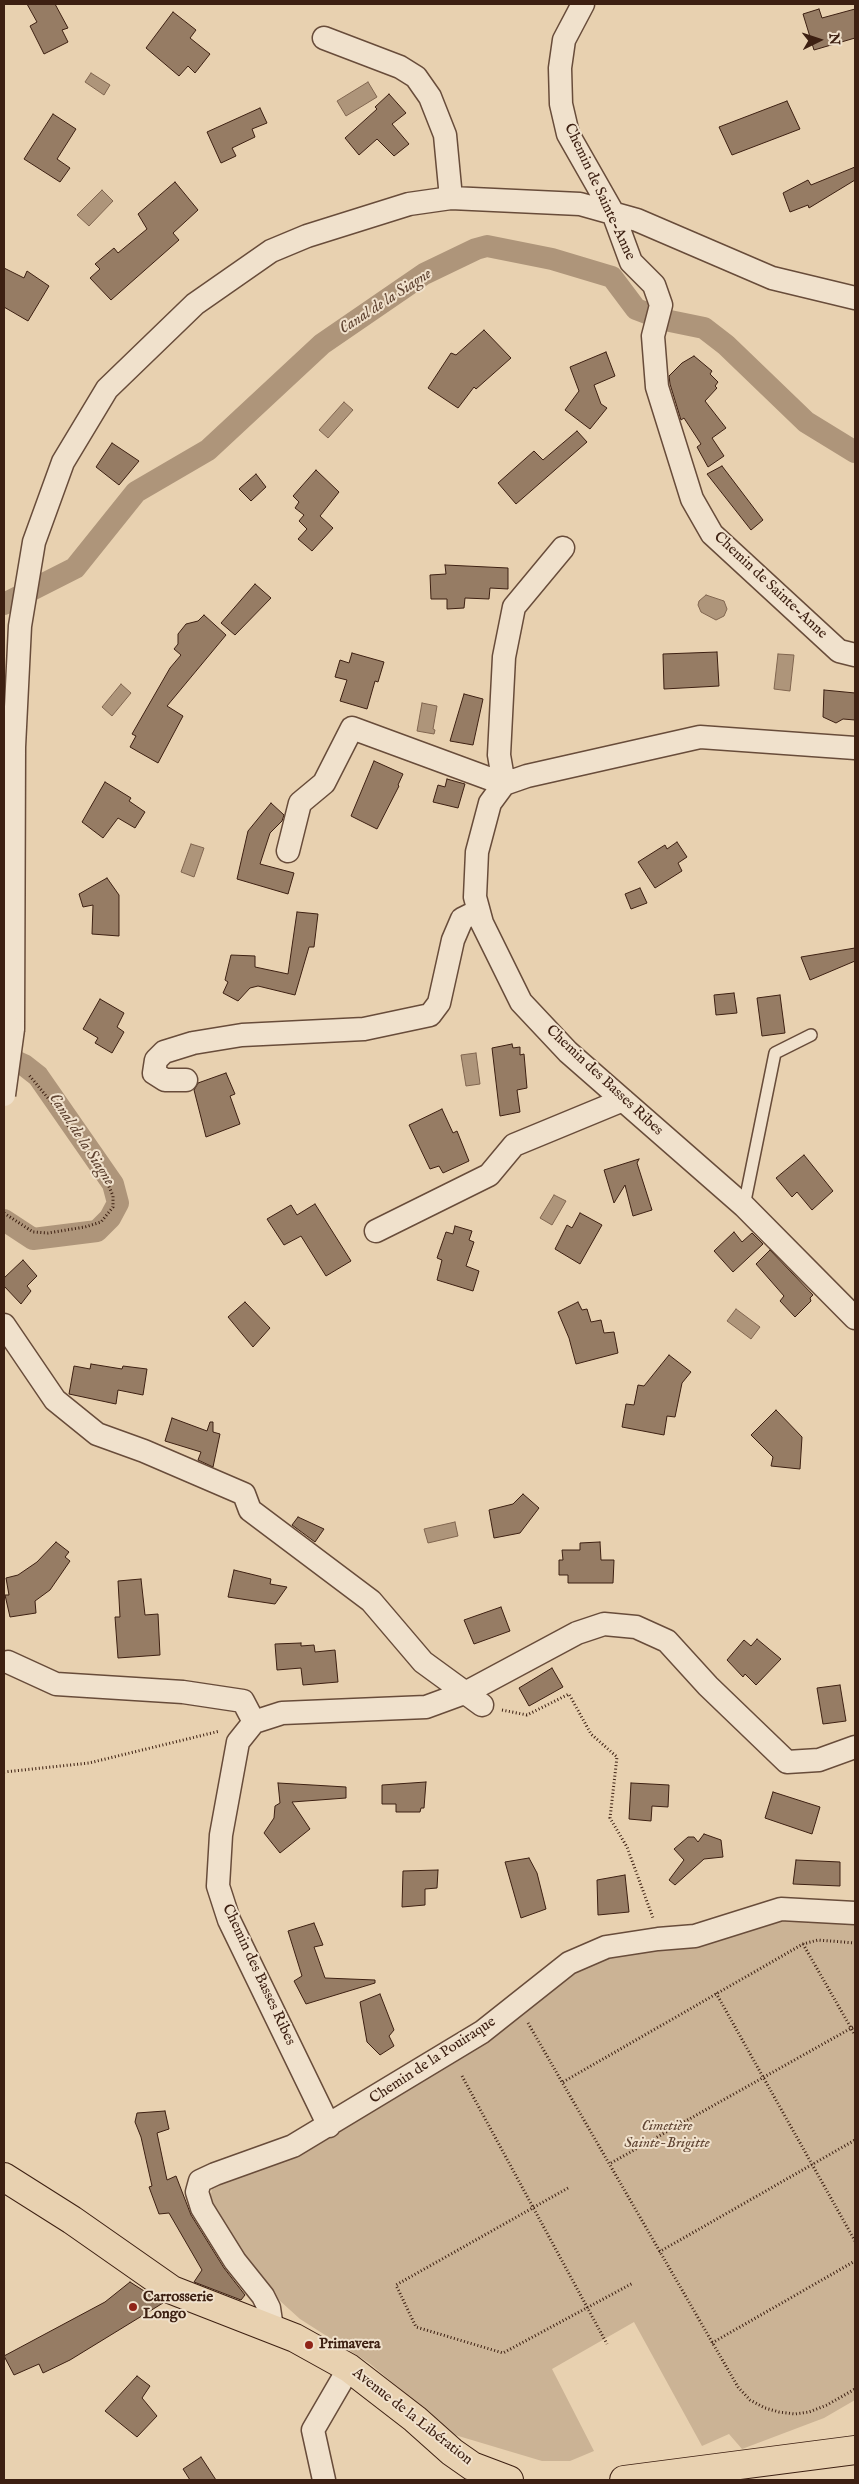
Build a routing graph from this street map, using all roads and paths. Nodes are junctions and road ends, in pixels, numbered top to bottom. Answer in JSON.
{"nodes":[{"id":1,"x":583,"y":4,"type":"edge"},
{"id":2,"x":324,"y":38,"type":"dead end"},
{"id":3,"x":451,"y":198,"type":"junction"},
{"id":4,"x":613,"y":213,"type":"junction"},
{"id":5,"x":855,"y":298,"type":"edge"},
{"id":6,"x":563,"y":548,"type":"dead end"},
{"id":7,"x":855,"y":655,"type":"edge"},
{"id":8,"x":855,"y":748,"type":"edge"},
{"id":9,"x":504,"y":784,"type":"junction"},
{"id":10,"x":288,"y":852,"type":"dead end"},
{"id":11,"x":478,"y":911,"type":"junction"},
{"id":12,"x":811,"y":1035,"type":"dead end"},
{"id":13,"x":27,"y":1073,"type":"dead end"},
{"id":14,"x":186,"y":1080,"type":"dead end"},
{"id":15,"x":4,"y":1095,"type":"edge"},
{"id":16,"x":622,"y":1100,"type":"junction"},
{"id":17,"x":744,"y":1206,"type":"junction"},
{"id":18,"x":4,"y":1213,"type":"edge"},
{"id":19,"x":376,"y":1231,"type":"dead end"},
{"id":20,"x":855,"y":1318,"type":"edge"},
{"id":21,"x":4,"y":1325,"type":"edge"},
{"id":22,"x":8,"y":1662,"type":"dead end"},
{"id":23,"x":475,"y":1699,"type":"junction"},
{"id":24,"x":254,"y":1722,"type":"junction"},
{"id":25,"x":855,"y":1747,"type":"edge"},
{"id":26,"x":4,"y":1772,"type":"edge"},
{"id":27,"x":855,"y":1913,"type":"edge"},
{"id":28,"x":658,"y":1939,"type":"junction"},
{"id":29,"x":855,"y":1943,"type":"edge"},
{"id":30,"x":803,"y":1944,"type":"junction"},
{"id":31,"x":716,"y":1993,"type":"junction"},
{"id":32,"x":527,"y":2022,"type":"dead end"},
{"id":33,"x":853,"y":2027,"type":"edge"},
{"id":34,"x":855,"y":2035,"type":"edge"},
{"id":35,"x":462,"y":2076,"type":"dead end"},
{"id":36,"x":763,"y":2078,"type":"junction"},
{"id":37,"x":563,"y":2082,"type":"junction"},
{"id":38,"x":329,"y":2126,"type":"junction"},
{"id":39,"x":855,"y":2140,"type":"edge"},
{"id":40,"x":611,"y":2163,"type":"junction"},
{"id":41,"x":812,"y":2165,"type":"junction"},
{"id":42,"x":4,"y":2177,"type":"edge"},
{"id":43,"x":568,"y":2188,"type":"dead end"},
{"id":44,"x":533,"y":2208,"type":"junction"},
{"id":45,"x":855,"y":2241,"type":"edge"},
{"id":46,"x":659,"y":2252,"type":"junction"},
{"id":47,"x":855,"y":2261,"type":"edge"},
{"id":48,"x":633,"y":2283,"type":"dead end"},
{"id":49,"x":588,"y":2307,"type":"junction"},
{"id":50,"x":272,"y":2328,"type":"junction"},
{"id":51,"x":712,"y":2343,"type":"junction"},
{"id":52,"x":607,"y":2344,"type":"dead end"},
{"id":53,"x":350,"y":2368,"type":"junction"},
{"id":54,"x":855,"y":2389,"type":"edge"},
{"id":55,"x":855,"y":2450,"type":"edge"},
{"id":56,"x":324,"y":2480,"type":"edge"},
{"id":57,"x":509,"y":2480,"type":"edge"},
{"id":58,"x":624,"y":2480,"type":"edge"}],
"edges":[{"from":1,"to":4,"type":"street","name":"Chemin de Sainte-Anne"},
{"from":2,"to":3,"type":"street"},
{"from":3,"to":4,"type":"street"},
{"from":3,"to":15,"type":"street","bridge":true},
{"from":4,"to":5,"type":"street"},
{"from":4,"to":7,"type":"street","name":"Chemin de Sainte-Anne"},
{"from":6,"to":9,"type":"street"},
{"from":8,"to":9,"type":"street"},
{"from":9,"to":10,"type":"street"},
{"from":9,"to":11,"type":"street","name":"Chemin des Basses Ribes"},
{"from":11,"to":14,"type":"street"},
{"from":11,"to":16,"type":"street","name":"Chemin des Basses Ribes"},
{"from":12,"to":17,"type":"lane"},
{"from":13,"to":18,"type":"path"},
{"from":16,"to":17,"type":"street","name":"Chemin des Basses Ribes"},
{"from":16,"to":19,"type":"street"},
{"from":17,"to":20,"type":"street","name":"Chemin des Basses Ribes"},
{"from":21,"to":23,"type":"street"},
{"from":22,"to":24,"type":"street"},
{"from":23,"to":24,"type":"street"},
{"from":23,"to":25,"type":"street"},
{"from":23,"to":28,"type":"path"},
{"from":24,"to":26,"type":"path"},
{"from":24,"to":38,"type":"street","name":"Chemin des Basses Ribes"},
{"from":27,"to":28,"type":"street","name":"Chemin de la Pouiraque"},
{"from":28,"to":38,"type":"street","name":"Chemin de la Pouiraque"},
{"from":29,"to":30,"type":"path"},
{"from":30,"to":31,"type":"path"},
{"from":30,"to":33,"type":"path"},
{"from":31,"to":36,"type":"path"},
{"from":31,"to":37,"type":"path"},
{"from":32,"to":37,"type":"path"},
{"from":33,"to":34,"type":"path"},
{"from":33,"to":36,"type":"path"},
{"from":35,"to":44,"type":"path"},
{"from":36,"to":40,"type":"path"},
{"from":36,"to":41,"type":"path"},
{"from":37,"to":40,"type":"path"},
{"from":38,"to":50,"type":"street","name":"Chemin de la Pouiraque"},
{"from":39,"to":41,"type":"path"},
{"from":40,"to":46,"type":"path"},
{"from":41,"to":45,"type":"path"},
{"from":41,"to":46,"type":"path"},
{"from":42,"to":50,"type":"main road","name":"Avenue de la Libération"},
{"from":43,"to":44,"type":"path"},
{"from":44,"to":49,"type":"path"},
{"from":44,"to":49,"type":"path"},
{"from":46,"to":51,"type":"path"},
{"from":47,"to":51,"type":"path"},
{"from":48,"to":49,"type":"path"},
{"from":49,"to":52,"type":"path"},
{"from":50,"to":53,"type":"main road","name":"Avenue de la Libération"},
{"from":51,"to":54,"type":"path"},
{"from":53,"to":56,"type":"street"},
{"from":53,"to":57,"type":"main road","name":"Avenue de la Libération"},
{"from":55,"to":58,"type":"main road"}]}
